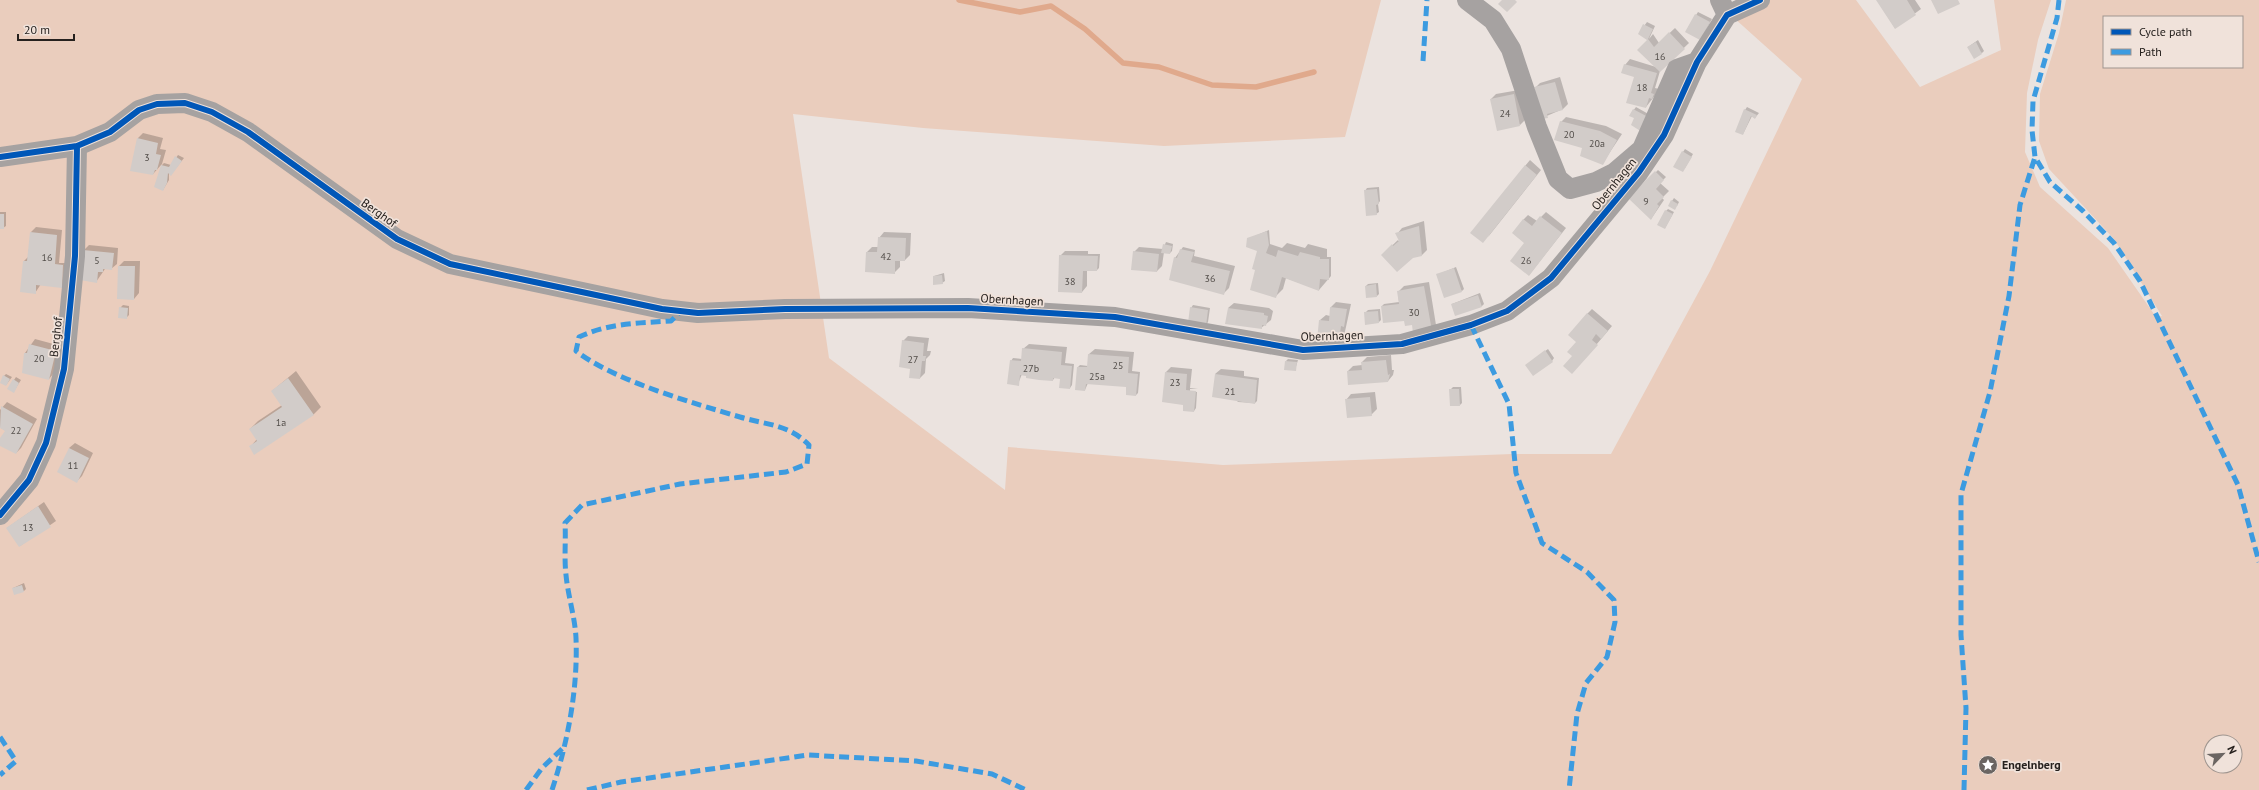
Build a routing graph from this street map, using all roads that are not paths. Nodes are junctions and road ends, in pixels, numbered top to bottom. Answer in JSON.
{"nodes":[{"id":1,"x":1467,"y":0,"type":"edge"},
{"id":2,"x":1760,"y":0,"type":"edge"},
{"id":3,"x":1724,"y":7,"type":"edge"},
{"id":4,"x":1697,"y":62,"type":"junction"},
{"id":5,"x":77,"y":146,"type":"junction"},
{"id":6,"x":0,"y":157,"type":"edge"},
{"id":7,"x":698,"y":313,"type":"joint"},
{"id":8,"x":0,"y":515,"type":"edge"}],
"edges":[{"from":1,"to":4,"type":"street","name":"Obernhagen"},
{"from":2,"to":3,"type":"street","name":"Obernhagen"},
{"from":3,"to":4,"type":"street","name":"Obernhagen"},
{"from":4,"to":7,"type":"street","name":"Obernhagen"},
{"from":5,"to":6,"type":"street","name":"Berghof"},
{"from":5,"to":7,"type":"street","name":"Berghof"},
{"from":5,"to":8,"type":"street","name":"Berghof"}]}
